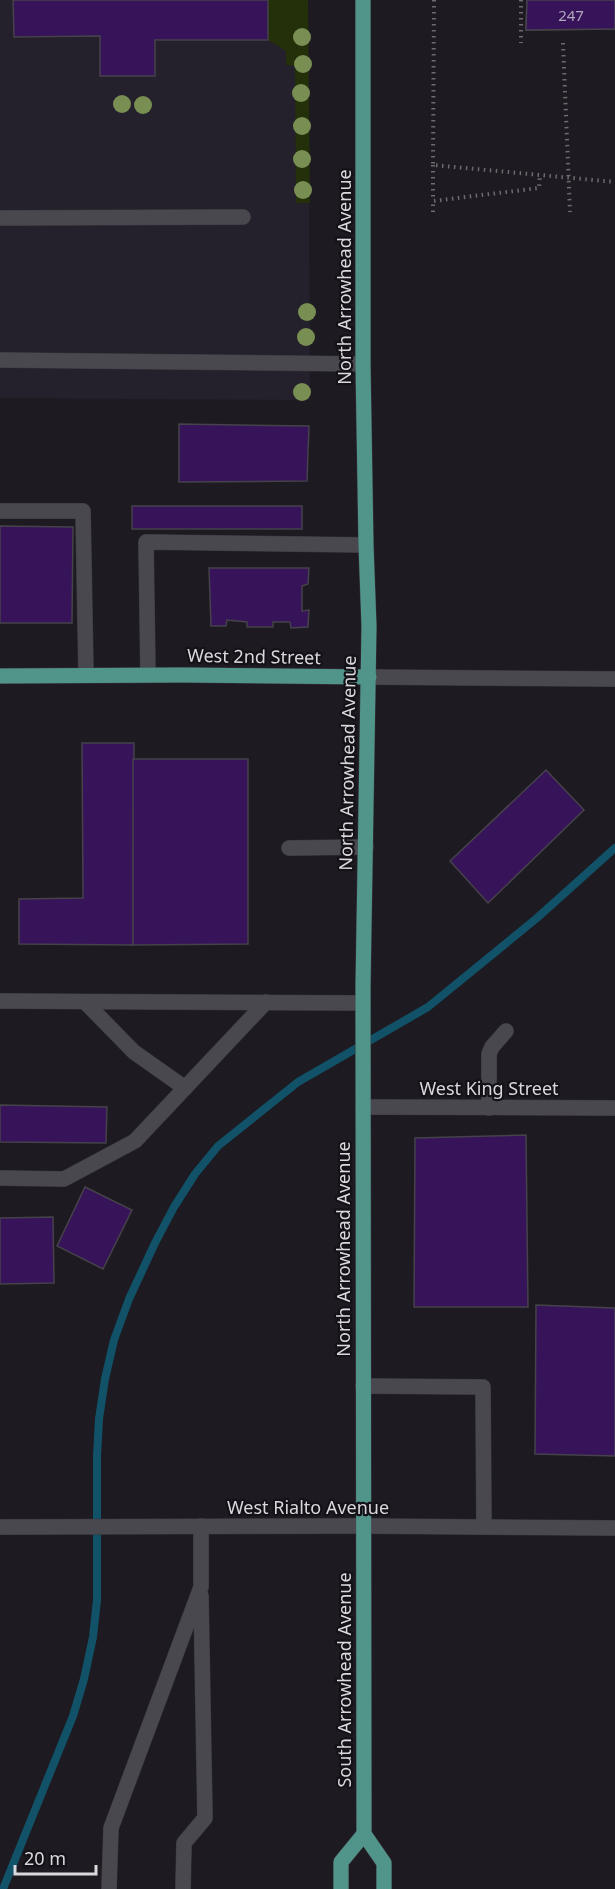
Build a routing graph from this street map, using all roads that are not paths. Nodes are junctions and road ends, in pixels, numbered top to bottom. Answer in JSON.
{"nodes":[{"id":1,"x":363,"y":0,"type":"edge"},
{"id":2,"x":243,"y":217,"type":"dead end"},
{"id":3,"x":0,"y":218,"type":"edge"},
{"id":4,"x":0,"y":360,"type":"edge"},
{"id":5,"x":363,"y":364,"type":"junction"},
{"id":6,"x":0,"y":511,"type":"edge"},
{"id":7,"x":366,"y":545,"type":"junction"},
{"id":8,"x":86,"y":675,"type":"junction"},
{"id":9,"x":148,"y":675,"type":"junction"},
{"id":10,"x":0,"y":676,"type":"edge"},
{"id":11,"x":369,"y":677,"type":"junction"},
{"id":12,"x":615,"y":679,"type":"edge"},
{"id":13,"x":366,"y":847,"type":"junction"},
{"id":14,"x":289,"y":848,"type":"dead end"},
{"id":15,"x":0,"y":1001,"type":"edge"},
{"id":16,"x":85,"y":1002,"type":"junction"},
{"id":17,"x":266,"y":1002,"type":"junction"},
{"id":18,"x":363,"y":1003,"type":"junction"},
{"id":19,"x":506,"y":1031,"type":"dead end"},
{"id":20,"x":185,"y":1088,"type":"junction"},
{"id":21,"x":363,"y":1107,"type":"junction"},
{"id":22,"x":489,"y":1108,"type":"junction"},
{"id":23,"x":615,"y":1108,"type":"edge"},
{"id":24,"x":0,"y":1178,"type":"edge"},
{"id":25,"x":363,"y":1386,"type":"junction"},
{"id":26,"x":201,"y":1526,"type":"junction"},
{"id":27,"x":363,"y":1526,"type":"junction"},
{"id":28,"x":0,"y":1527,"type":"edge"},
{"id":29,"x":484,"y":1527,"type":"junction"},
{"id":30,"x":615,"y":1528,"type":"edge"},
{"id":31,"x":201,"y":1587,"type":"junction"},
{"id":32,"x":364,"y":1834,"type":"junction"},
{"id":33,"x":109,"y":1889,"type":"edge"},
{"id":34,"x":183,"y":1889,"type":"edge"},
{"id":35,"x":341,"y":1889,"type":"edge"},
{"id":36,"x":384,"y":1889,"type":"edge"}],
"edges":[{"from":1,"to":5,"type":"main road","name":"North Arrowhead Avenue"},
{"from":2,"to":3,"type":"street"},
{"from":4,"to":5,"type":"street"},
{"from":5,"to":7,"type":"main road","name":"North Arrowhead Avenue"},
{"from":6,"to":8,"type":"street"},
{"from":7,"to":9,"type":"street"},
{"from":7,"to":11,"type":"main road","name":"North Arrowhead Avenue"},
{"from":8,"to":9,"type":"main road","name":"West 2nd Street"},
{"from":8,"to":10,"type":"main road","name":"West 2nd Street"},
{"from":9,"to":11,"type":"main road","name":"West 2nd Street"},
{"from":11,"to":12,"type":"street","name":"West 2nd Street"},
{"from":11,"to":13,"type":"main road","name":"North Arrowhead Avenue"},
{"from":13,"to":14,"type":"street"},
{"from":13,"to":18,"type":"main road","name":"North Arrowhead Avenue"},
{"from":15,"to":16,"type":"street"},
{"from":16,"to":17,"type":"street"},
{"from":16,"to":20,"type":"street"},
{"from":17,"to":18,"type":"street"},
{"from":17,"to":20,"type":"street"},
{"from":18,"to":21,"type":"main road","name":"North Arrowhead Avenue"},
{"from":19,"to":22,"type":"street"},
{"from":20,"to":24,"type":"street"},
{"from":21,"to":22,"type":"street","name":"West King Street"},
{"from":21,"to":25,"type":"main road","name":"North Arrowhead Avenue"},
{"from":22,"to":23,"type":"street","name":"West King Street"},
{"from":25,"to":27,"type":"main road","name":"North Arrowhead Avenue"},
{"from":25,"to":29,"type":"street"},
{"from":26,"to":27,"type":"street","name":"West Rialto Avenue"},
{"from":26,"to":28,"type":"street","name":"West Rialto Avenue"},
{"from":26,"to":31,"type":"street"},
{"from":27,"to":29,"type":"street","name":"West Rialto Avenue"},
{"from":27,"to":32,"type":"main road","name":"South Arrowhead Avenue"},
{"from":29,"to":30,"type":"street","name":"West Rialto Avenue"},
{"from":31,"to":33,"type":"street"},
{"from":31,"to":34,"type":"street"},
{"from":32,"to":35,"type":"main road"},
{"from":32,"to":36,"type":"main road"}]}
